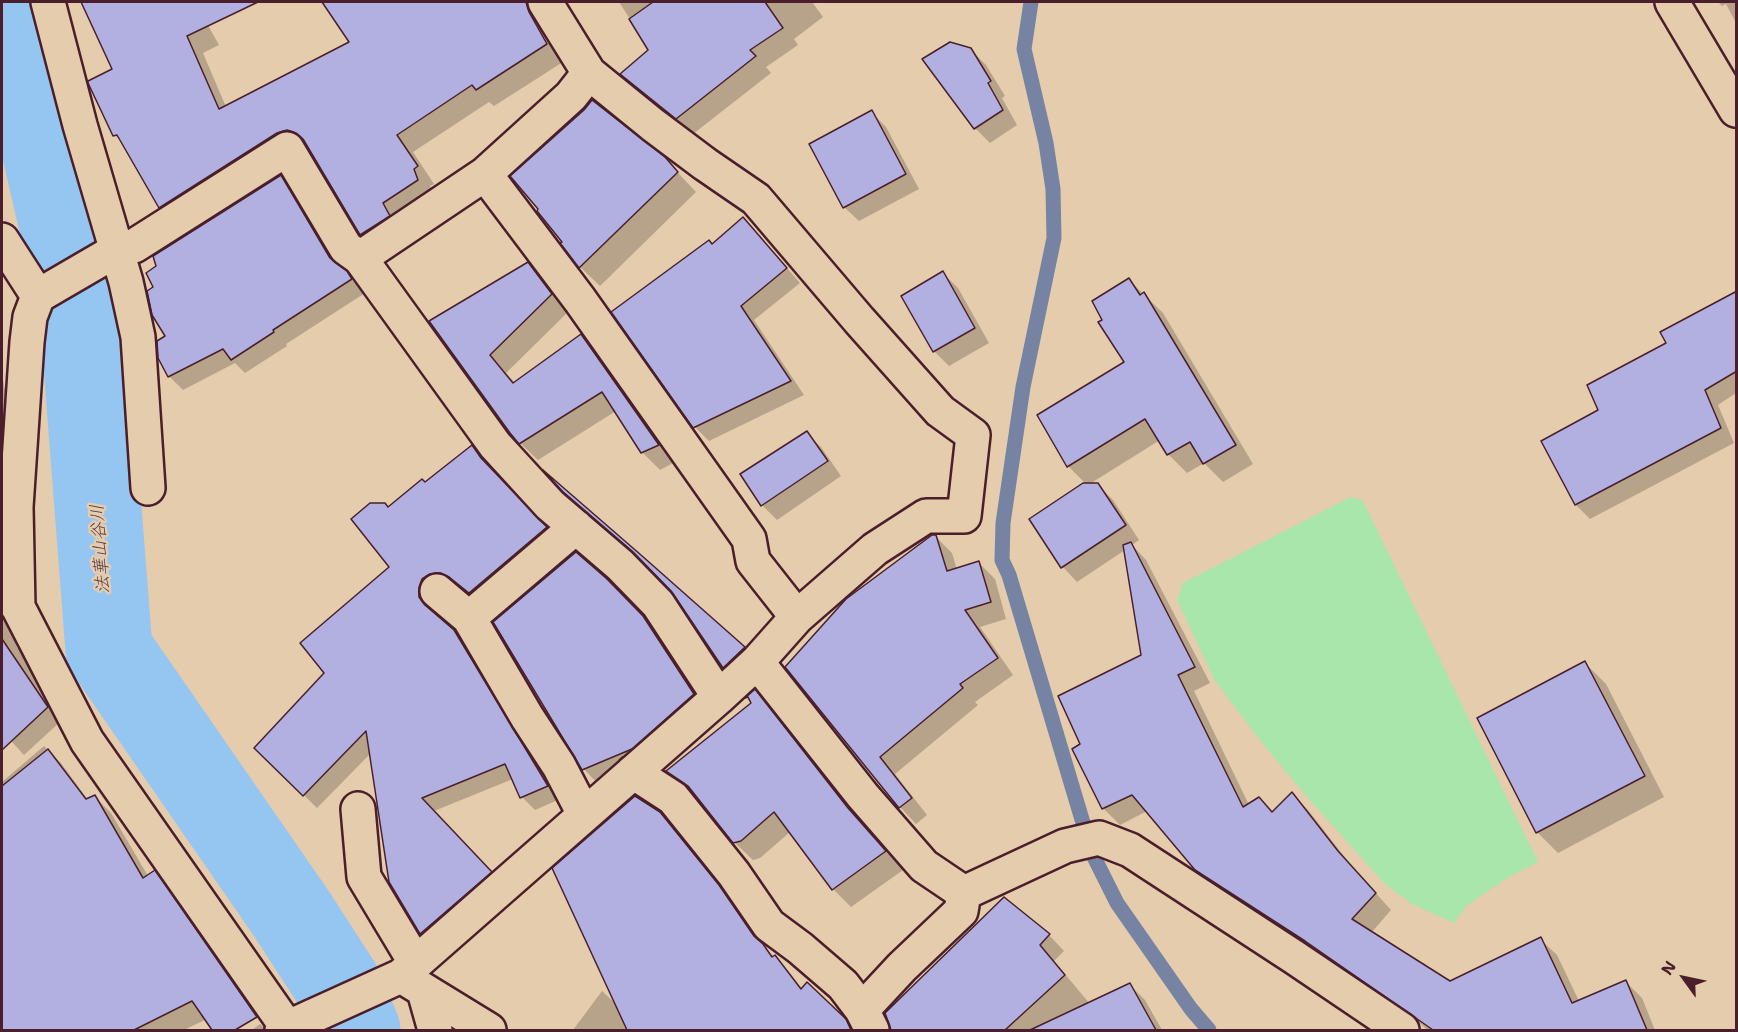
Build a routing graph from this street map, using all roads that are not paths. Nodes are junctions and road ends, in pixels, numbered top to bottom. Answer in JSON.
{"nodes":[{"id":1,"x":48,"y":2,"type":"edge"},
{"id":2,"x":545,"y":2,"type":"edge"},
{"id":3,"x":1672,"y":2,"type":"edge"},
{"id":4,"x":589,"y":73,"type":"junction"},
{"id":5,"x":1737,"y":110,"type":"edge"},
{"id":6,"x":485,"y":174,"type":"junction"},
{"id":7,"x":2,"y":240,"type":"edge"},
{"id":8,"x":117,"y":250,"type":"junction"},
{"id":9,"x":360,"y":258,"type":"junction"},
{"id":10,"x":38,"y":296,"type":"junction"},
{"id":11,"x":148,"y":488,"type":"dead end"},
{"id":12,"x":576,"y":527,"type":"junction"},
{"id":13,"x":437,"y":591,"type":"dead end"},
{"id":14,"x":10,"y":597,"type":"edge"},
{"id":15,"x":797,"y":617,"type":"junction"},
{"id":16,"x":470,"y":618,"type":"junction"},
{"id":17,"x":758,"y":662,"type":"junction"},
{"id":18,"x":719,"y":697,"type":"junction"},
{"id":19,"x":633,"y":772,"type":"junction"},
{"id":20,"x":357,"y":809,"type":"dead end"},
{"id":21,"x":585,"y":814,"type":"junction"},
{"id":22,"x":964,"y":893,"type":"junction"},
{"id":23,"x":413,"y":977,"type":"junction"},
{"id":24,"x":867,"y":1020,"type":"edge"},
{"id":25,"x":287,"y":1030,"type":"edge"},
{"id":26,"x":435,"y":1030,"type":"edge"},
{"id":27,"x":489,"y":1030,"type":"edge"},
{"id":28,"x":1402,"y":1030,"type":"edge"}],
"edges":[{"from":1,"to":8,"type":"street"},
{"from":2,"to":4,"type":"street"},
{"from":3,"to":5,"type":"street"},
{"from":4,"to":6,"type":"street"},
{"from":4,"to":15,"type":"street"},
{"from":6,"to":9,"type":"street"},
{"from":6,"to":15,"type":"street"},
{"from":7,"to":10,"type":"street"},
{"from":8,"to":9,"type":"street"},
{"from":8,"to":10,"type":"street"},
{"from":8,"to":11,"type":"street"},
{"from":9,"to":12,"type":"street"},
{"from":10,"to":14,"type":"street"},
{"from":12,"to":16,"type":"street"},
{"from":12,"to":18,"type":"street"},
{"from":13,"to":16,"type":"street"},
{"from":14,"to":25,"type":"street"},
{"from":15,"to":17,"type":"street"},
{"from":16,"to":21,"type":"street"},
{"from":17,"to":18,"type":"street"},
{"from":17,"to":22,"type":"street"},
{"from":18,"to":19,"type":"street"},
{"from":19,"to":21,"type":"street"},
{"from":19,"to":24,"type":"street"},
{"from":20,"to":23,"type":"street"},
{"from":21,"to":23,"type":"street"},
{"from":22,"to":24,"type":"street"},
{"from":22,"to":28,"type":"street"},
{"from":23,"to":25,"type":"street"},
{"from":23,"to":26,"type":"street"},
{"from":23,"to":27,"type":"street"}]}
